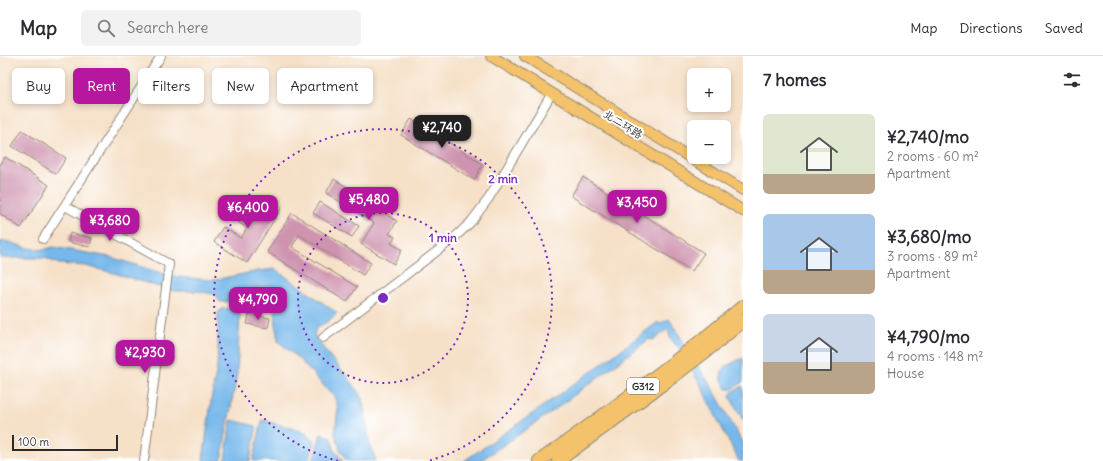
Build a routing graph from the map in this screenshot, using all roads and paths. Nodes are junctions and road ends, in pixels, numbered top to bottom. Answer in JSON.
{"nodes":[{"id":1,"x":161,"y":56,"type":"edge"},
{"id":2,"x":491,"y":56,"type":"edge"},
{"id":3,"x":525,"y":56,"type":"edge"},
{"id":4,"x":561,"y":78,"type":"junction"},
{"id":5,"x":552,"y":93,"type":"junction"},
{"id":6,"x":743,"y":190,"type":"edge"},
{"id":7,"x":65,"y":206,"type":"junction"},
{"id":8,"x":743,"y":211,"type":"edge"},
{"id":9,"x":44,"y":239,"type":"dead end"},
{"id":10,"x":743,"y":306,"type":"edge"},
{"id":11,"x":743,"y":321,"type":"edge"},
{"id":12,"x":323,"y":338,"type":"dead end"},
{"id":13,"x":144,"y":461,"type":"edge"},
{"id":14,"x":539,"y":461,"type":"edge"},
{"id":15,"x":558,"y":461,"type":"edge"}],
"edges":[{"from":1,"to":7,"type":"street"},
{"from":2,"to":5,"type":"main road","name":"北二环路"},
{"from":3,"to":4,"type":"main road","name":"北二环路"},
{"from":4,"to":5,"type":"main road"},
{"from":4,"to":6,"type":"main road","name":"北二环路"},
{"from":5,"to":8,"type":"main road","name":"北二环路"},
{"from":5,"to":12,"type":"street"},
{"from":7,"to":9,"type":"street"},
{"from":7,"to":13,"type":"street"},
{"from":10,"to":14,"type":"highway","number":"G312"},
{"from":11,"to":15,"type":"highway","number":"G312"}]}
